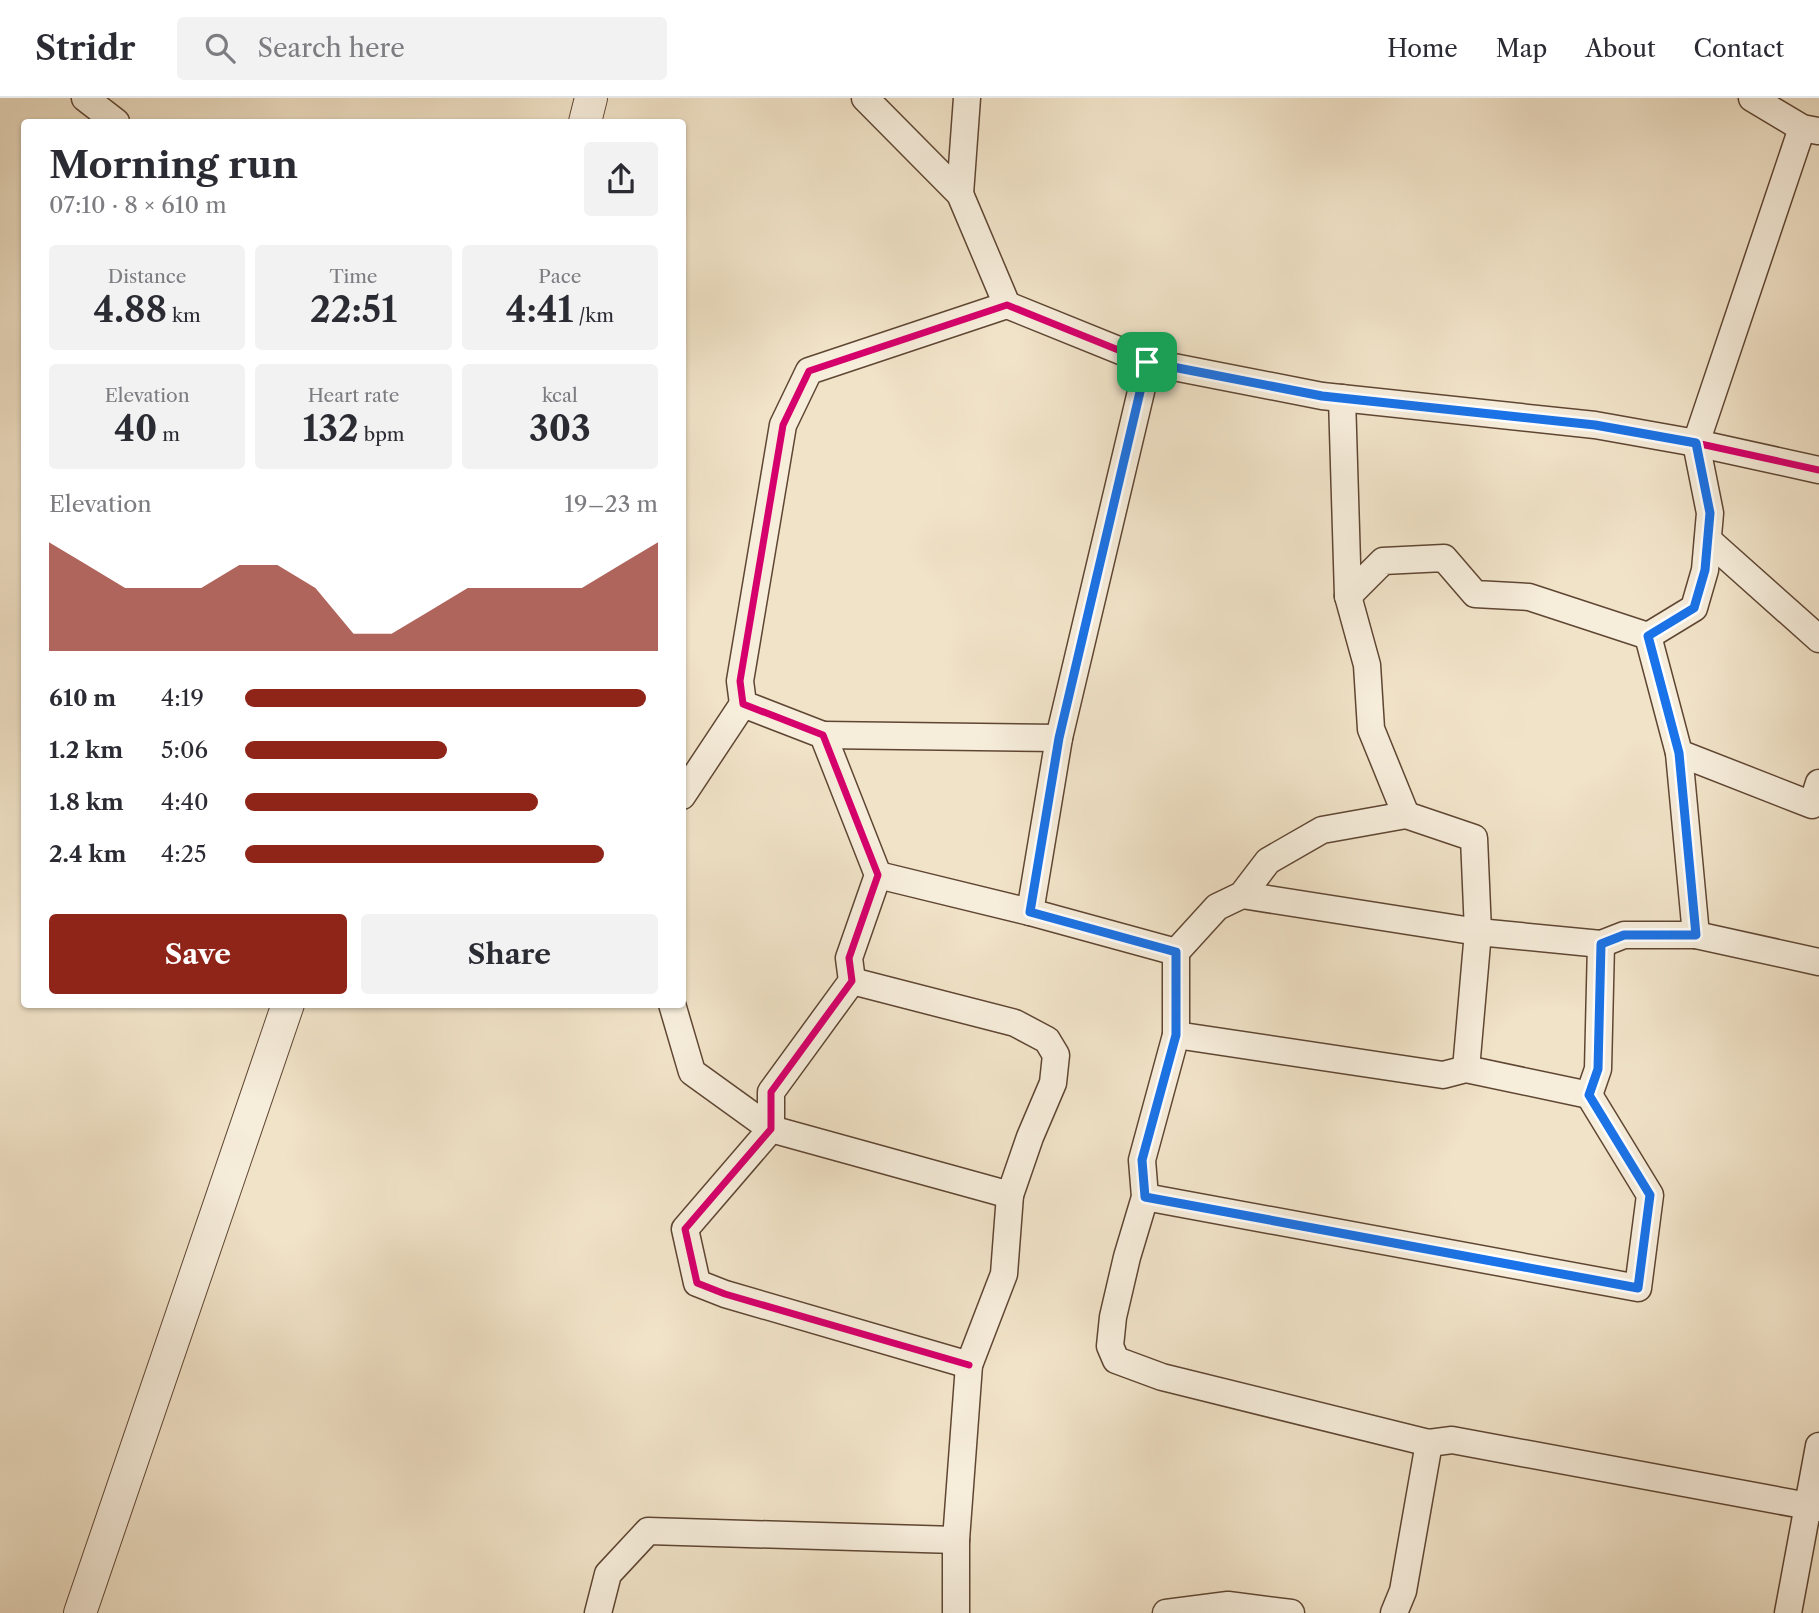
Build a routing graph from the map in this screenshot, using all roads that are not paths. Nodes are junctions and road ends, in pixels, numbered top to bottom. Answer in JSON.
{"nodes":[{"id":1,"x":85,"y":98,"type":"edge"},
{"id":2,"x":591,"y":98,"type":"edge"},
{"id":3,"x":865,"y":98,"type":"edge"},
{"id":4,"x":967,"y":98,"type":"edge"},
{"id":5,"x":1752,"y":98,"type":"edge"},
{"id":6,"x":112,"y":119,"type":"edge"},
{"id":7,"x":586,"y":119,"type":"edge"},
{"id":8,"x":1810,"y":129,"type":"edge"},
{"id":9,"x":960,"y":194,"type":"junction"},
{"id":10,"x":1007,"y":305,"type":"junction"},
{"id":11,"x":1147,"y":362,"type":"junction"},
{"id":12,"x":1342,"y":398,"type":"junction"},
{"id":13,"x":1696,"y":443,"type":"junction"},
{"id":14,"x":1819,"y":470,"type":"edge"},
{"id":15,"x":1708,"y":540,"type":"junction"},
{"id":16,"x":1348,"y":596,"type":"junction"},
{"id":17,"x":1648,"y":636,"type":"junction"},
{"id":18,"x":1819,"y":639,"type":"edge"},
{"id":19,"x":743,"y":704,"type":"junction"},
{"id":20,"x":823,"y":735,"type":"junction"},
{"id":21,"x":1059,"y":738,"type":"junction"},
{"id":22,"x":1679,"y":753,"type":"junction"},
{"id":23,"x":686,"y":790,"type":"edge"},
{"id":24,"x":1817,"y":798,"type":"edge"},
{"id":25,"x":1406,"y":815,"type":"junction"},
{"id":26,"x":878,"y":875,"type":"junction"},
{"id":27,"x":1242,"y":895,"type":"junction"},
{"id":28,"x":1030,"y":912,"type":"junction"},
{"id":29,"x":1478,"y":932,"type":"junction"},
{"id":30,"x":1696,"y":935,"type":"junction"},
{"id":31,"x":1601,"y":944,"type":"junction"},
{"id":32,"x":1176,"y":952,"type":"junction"},
{"id":33,"x":1819,"y":962,"type":"edge"},
{"id":34,"x":852,"y":981,"type":"junction"},
{"id":35,"x":287,"y":1008,"type":"edge"},
{"id":36,"x":674,"y":1008,"type":"edge"},
{"id":37,"x":1176,"y":1035,"type":"junction"},
{"id":38,"x":1466,"y":1069,"type":"junction"},
{"id":39,"x":1589,"y":1095,"type":"junction"},
{"id":40,"x":771,"y":1129,"type":"junction"},
{"id":41,"x":1010,"y":1195,"type":"junction"},
{"id":42,"x":1145,"y":1197,"type":"junction"},
{"id":43,"x":970,"y":1365,"type":"junction"},
{"id":44,"x":1429,"y":1443,"type":"junction"},
{"id":45,"x":1819,"y":1446,"type":"edge"},
{"id":46,"x":1813,"y":1506,"type":"edge"},
{"id":47,"x":956,"y":1540,"type":"junction"},
{"id":48,"x":80,"y":1613,"type":"edge"},
{"id":49,"x":598,"y":1613,"type":"edge"},
{"id":50,"x":956,"y":1613,"type":"edge"},
{"id":51,"x":1166,"y":1613,"type":"edge"},
{"id":52,"x":1291,"y":1613,"type":"edge"},
{"id":53,"x":1394,"y":1613,"type":"edge"},
{"id":54,"x":1788,"y":1613,"type":"edge"}],
"edges":[{"from":1,"to":6,"type":"street"},
{"from":2,"to":7,"type":"street"},
{"from":3,"to":9,"type":"street"},
{"from":4,"to":9,"type":"street"},
{"from":5,"to":8,"type":"street"},
{"from":8,"to":13,"type":"street"},
{"from":9,"to":10,"type":"street"},
{"from":10,"to":11,"type":"street"},
{"from":10,"to":19,"type":"street"},
{"from":11,"to":12,"type":"street"},
{"from":11,"to":21,"type":"street"},
{"from":12,"to":13,"type":"street"},
{"from":12,"to":16,"type":"street"},
{"from":13,"to":14,"type":"street"},
{"from":13,"to":15,"type":"street"},
{"from":15,"to":17,"type":"street"},
{"from":15,"to":18,"type":"street"},
{"from":16,"to":17,"type":"street"},
{"from":16,"to":25,"type":"street"},
{"from":17,"to":22,"type":"street"},
{"from":19,"to":20,"type":"street"},
{"from":19,"to":23,"type":"street"},
{"from":20,"to":21,"type":"street"},
{"from":20,"to":26,"type":"street"},
{"from":21,"to":28,"type":"street"},
{"from":22,"to":24,"type":"street"},
{"from":22,"to":30,"type":"street"},
{"from":25,"to":27,"type":"street"},
{"from":25,"to":29,"type":"street"},
{"from":26,"to":28,"type":"street"},
{"from":26,"to":34,"type":"street"},
{"from":27,"to":29,"type":"street"},
{"from":27,"to":32,"type":"street"},
{"from":28,"to":32,"type":"street"},
{"from":29,"to":31,"type":"street"},
{"from":29,"to":38,"type":"street"},
{"from":30,"to":31,"type":"street"},
{"from":30,"to":33,"type":"street"},
{"from":31,"to":39,"type":"street"},
{"from":32,"to":37,"type":"street"},
{"from":34,"to":40,"type":"street"},
{"from":34,"to":41,"type":"street"},
{"from":35,"to":48,"type":"street"},
{"from":36,"to":40,"type":"street"},
{"from":37,"to":38,"type":"street"},
{"from":37,"to":42,"type":"street"},
{"from":38,"to":39,"type":"street"},
{"from":39,"to":42,"type":"street"},
{"from":40,"to":41,"type":"street"},
{"from":40,"to":43,"type":"street"},
{"from":41,"to":43,"type":"street"},
{"from":42,"to":44,"type":"street"},
{"from":43,"to":47,"type":"street"},
{"from":44,"to":46,"type":"street"},
{"from":44,"to":53,"type":"street"},
{"from":45,"to":46,"type":"street"},
{"from":46,"to":54,"type":"street"},
{"from":47,"to":49,"type":"street"},
{"from":47,"to":50,"type":"street"},
{"from":51,"to":52,"type":"street"}]}
